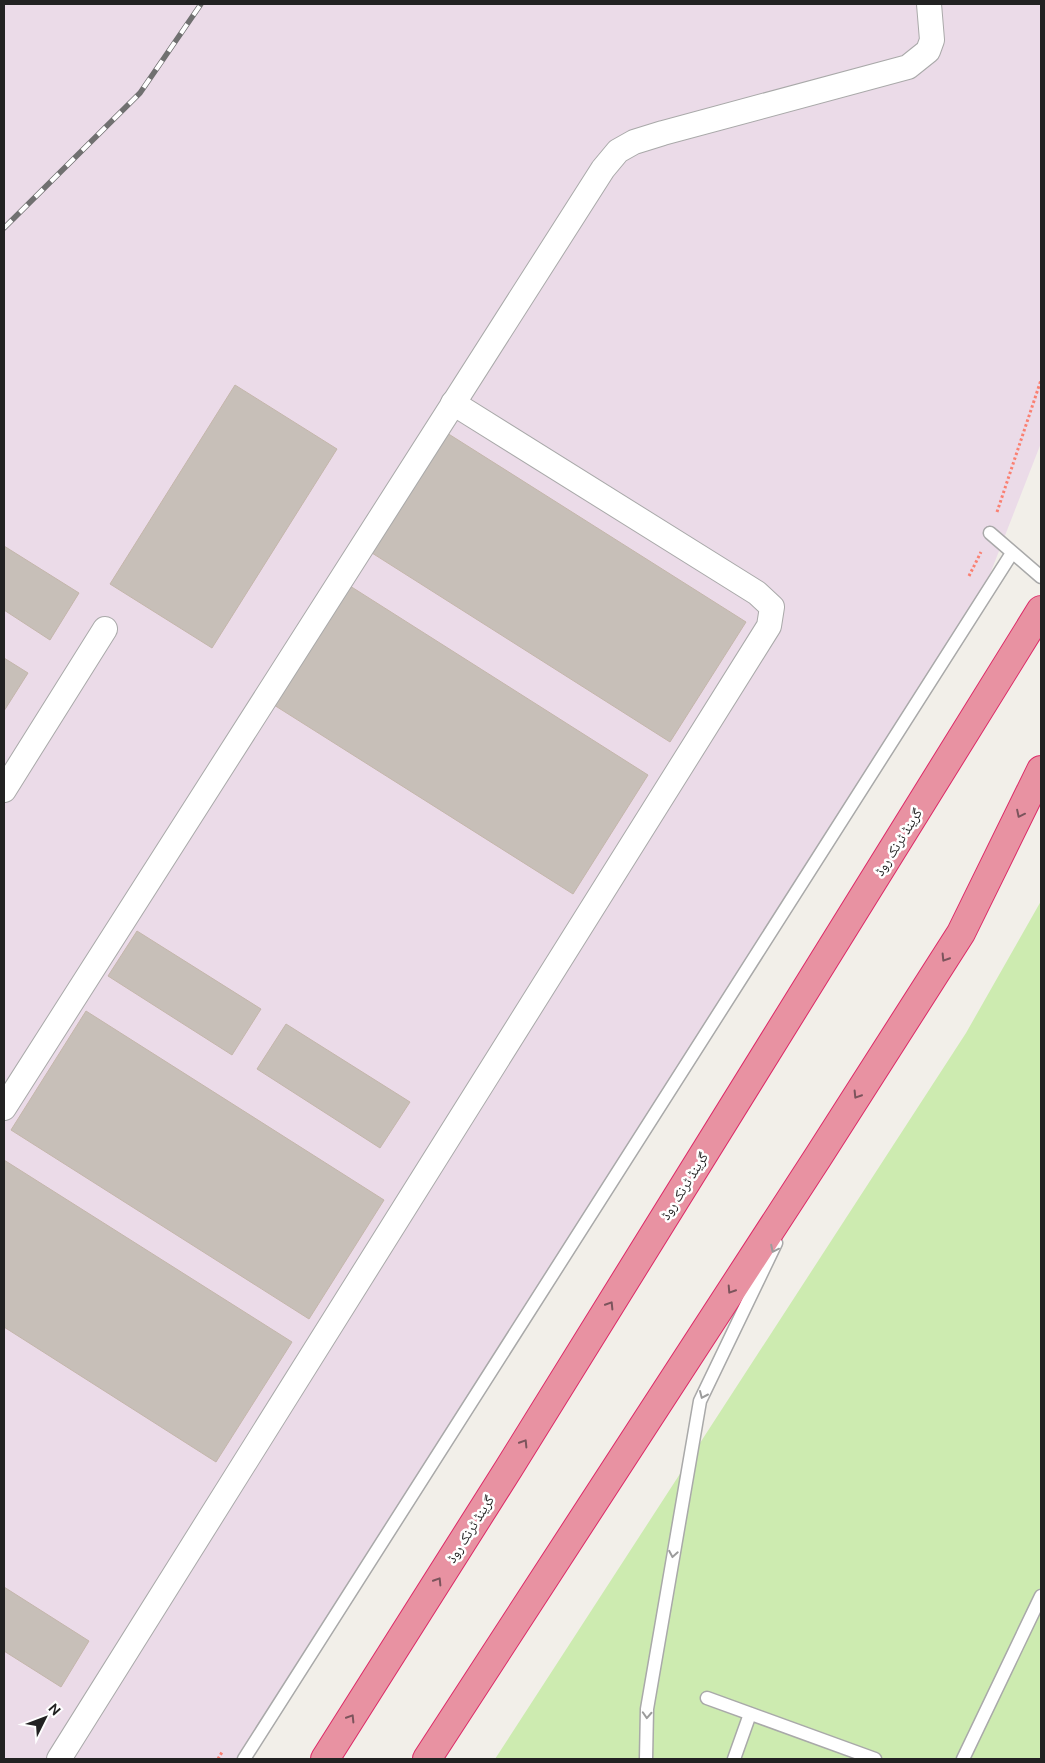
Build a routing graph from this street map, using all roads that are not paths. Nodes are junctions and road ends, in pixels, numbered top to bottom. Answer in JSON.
{"nodes":[{"id":1,"x":929,"y":4,"type":"edge"},
{"id":2,"x":453,"y":403,"type":"junction"},
{"id":3,"x":990,"y":533,"type":"dead end"},
{"id":4,"x":1012,"y":553,"type":"junction"},
{"id":5,"x":1041,"y":577,"type":"edge"},
{"id":6,"x":1041,"y":610,"type":"edge"},
{"id":7,"x":105,"y":629,"type":"dead end"},
{"id":8,"x":1041,"y":770,"type":"edge"},
{"id":9,"x":4,"y":790,"type":"edge"},
{"id":10,"x":4,"y":1108,"type":"edge"},
{"id":11,"x":818,"y":1157,"type":"junction"},
{"id":12,"x":1041,"y":1596,"type":"edge"},
{"id":13,"x":707,"y":1698,"type":"dead end"},
{"id":14,"x":750,"y":1714,"type":"junction"},
{"id":15,"x":59,"y":1759,"type":"edge"},
{"id":16,"x":244,"y":1759,"type":"edge"},
{"id":17,"x":325,"y":1759,"type":"edge"},
{"id":18,"x":426,"y":1759,"type":"edge"},
{"id":19,"x":646,"y":1759,"type":"edge"},
{"id":20,"x":734,"y":1759,"type":"edge"},
{"id":21,"x":875,"y":1759,"type":"edge"},
{"id":22,"x":963,"y":1759,"type":"edge"}],
"edges":[{"from":1,"to":2,"type":"street"},
{"from":2,"to":10,"type":"street"},
{"from":2,"to":15,"type":"street"},
{"from":3,"to":4,"type":"lane"},
{"from":4,"to":5,"type":"lane"},
{"from":4,"to":16,"type":"lane"},
{"from":17,"to":6,"type":"highway","name":"گرینڈ ٹرنک روڈ","one_way":true},
{"from":7,"to":9,"type":"street"},
{"from":8,"to":11,"type":"highway","one_way":true},
{"from":11,"to":18,"type":"highway","one_way":true},
{"from":11,"to":19,"type":"lane","one_way":true},
{"from":12,"to":22,"type":"lane"},
{"from":13,"to":14,"type":"lane"},
{"from":14,"to":20,"type":"lane"},
{"from":14,"to":21,"type":"lane"}]}
